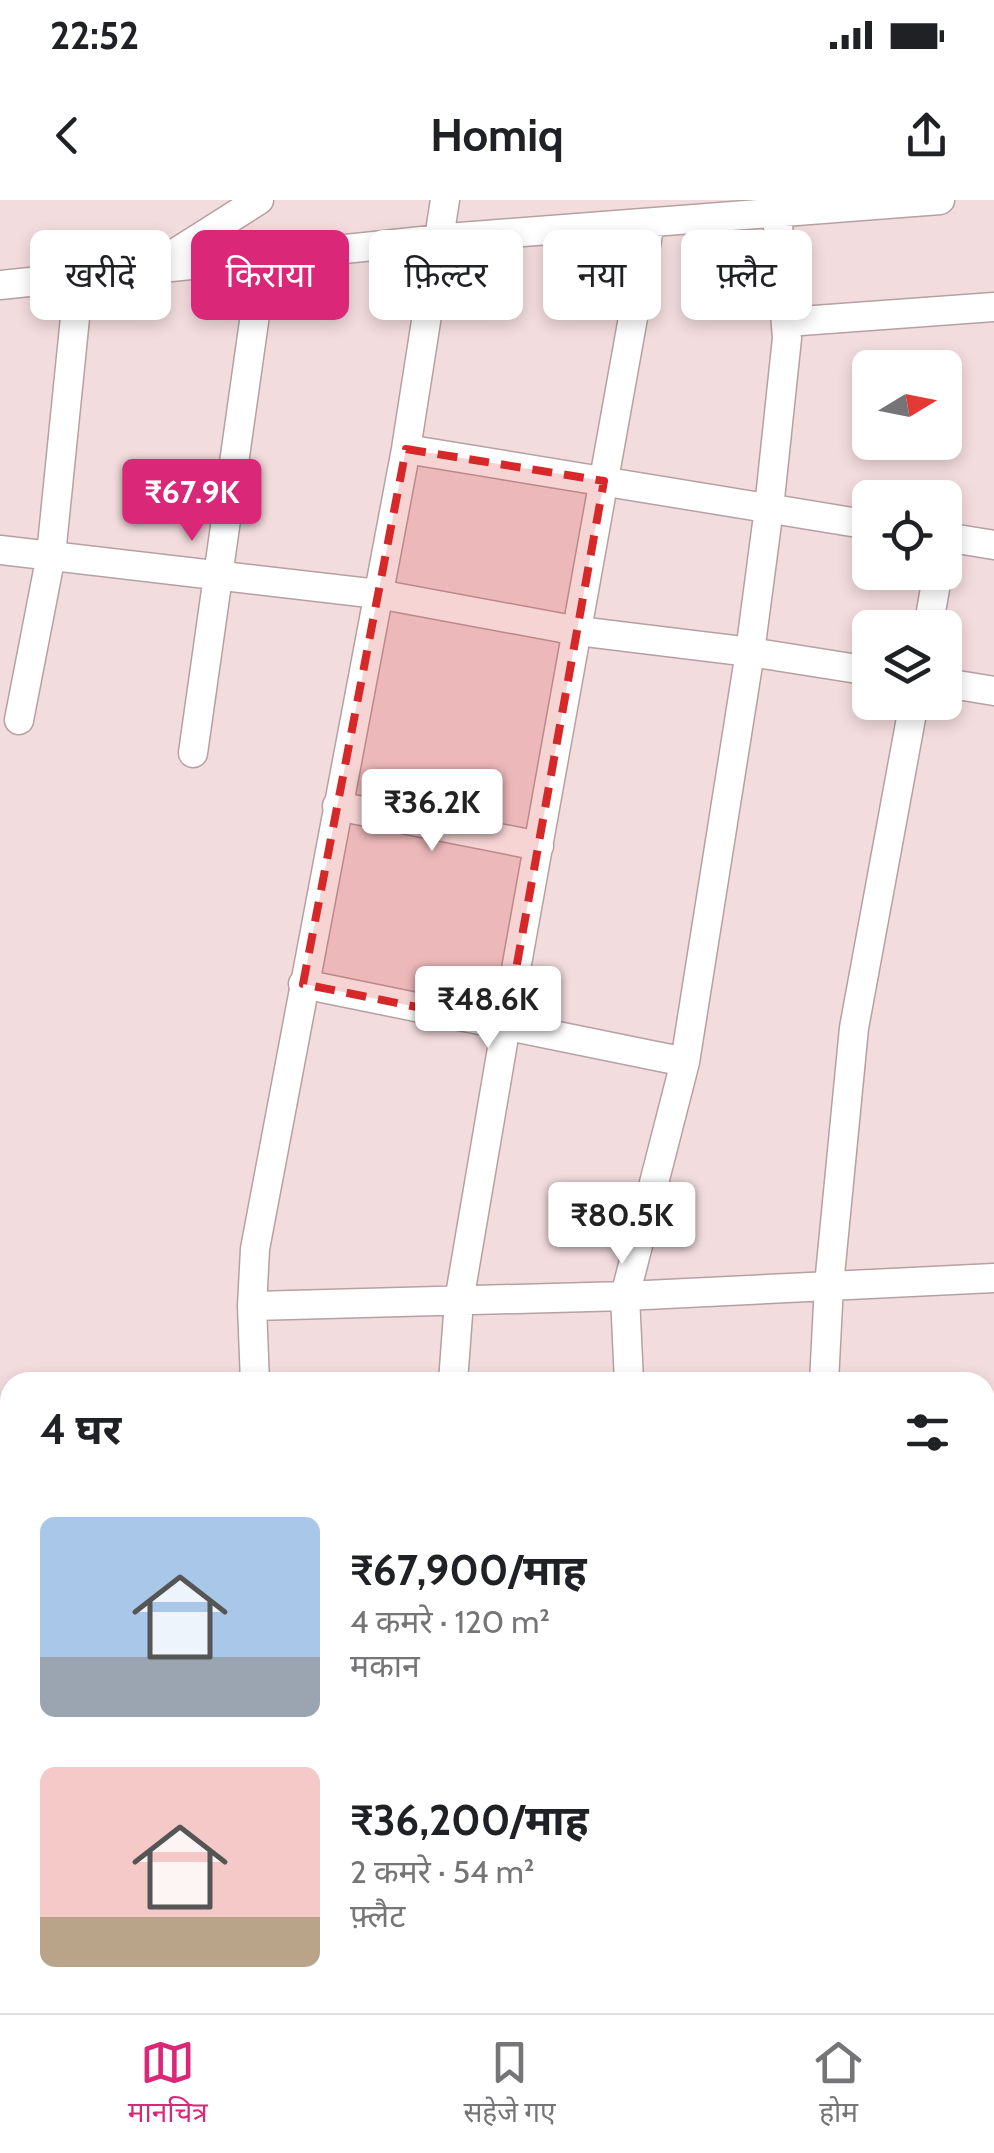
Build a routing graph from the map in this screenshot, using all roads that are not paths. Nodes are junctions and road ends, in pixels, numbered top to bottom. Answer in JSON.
{"nodes":[{"id":1,"x":259,"y":200,"type":"edge"},
{"id":2,"x":444,"y":200,"type":"edge"},
{"id":3,"x":939,"y":200,"type":"edge"},
{"id":4,"x":778,"y":206,"type":"edge"},
{"id":5,"x":650,"y":223,"type":"junction"},
{"id":6,"x":439,"y":230,"type":"edge"},
{"id":7,"x":523,"y":233,"type":"edge"},
{"id":8,"x":171,"y":256,"type":"edge"},
{"id":9,"x":30,"y":282,"type":"edge"},
{"id":10,"x":0,"y":285,"type":"edge"},
{"id":11,"x":994,"y":307,"type":"edge"},
{"id":12,"x":75,"y":320,"type":"edge"},
{"id":13,"x":253,"y":320,"type":"edge"},
{"id":14,"x":425,"y":320,"type":"edge"},
{"id":15,"x":787,"y":322,"type":"junction"},
{"id":16,"x":406,"y":449,"type":"junction"},
{"id":17,"x":604,"y":481,"type":"junction"},
{"id":18,"x":768,"y":508,"type":"junction"},
{"id":19,"x":852,"y":522,"type":"edge"},
{"id":20,"x":962,"y":540,"type":"edge"},
{"id":21,"x":994,"y":545,"type":"edge"},
{"id":22,"x":0,"y":550,"type":"edge"},
{"id":23,"x":51,"y":555,"type":"junction"},
{"id":24,"x":218,"y":576,"type":"junction"},
{"id":25,"x":378,"y":594,"type":"junction"},
{"id":26,"x":578,"y":631,"type":"junction"},
{"id":27,"x":750,"y":652,"type":"junction"},
{"id":28,"x":852,"y":667,"type":"edge"},
{"id":29,"x":962,"y":686,"type":"edge"},
{"id":30,"x":994,"y":691,"type":"edge"},
{"id":31,"x":19,"y":720,"type":"dead end"},
{"id":32,"x":911,"y":720,"type":"edge"},
{"id":33,"x":192,"y":753,"type":"dead end"},
{"id":34,"x":337,"y":806,"type":"junction"},
{"id":35,"x":539,"y":846,"type":"junction"},
{"id":36,"x":302,"y":984,"type":"junction"},
{"id":37,"x":506,"y":1025,"type":"junction"},
{"id":38,"x":685,"y":1062,"type":"junction"},
{"id":39,"x":994,"y":1278,"type":"edge"},
{"id":40,"x":829,"y":1285,"type":"junction"},
{"id":41,"x":625,"y":1296,"type":"junction"},
{"id":42,"x":460,"y":1300,"type":"junction"},
{"id":43,"x":252,"y":1306,"type":"junction"},
{"id":44,"x":255,"y":1372,"type":"edge"},
{"id":45,"x":454,"y":1372,"type":"edge"},
{"id":46,"x":629,"y":1372,"type":"edge"},
{"id":47,"x":825,"y":1372,"type":"edge"}],
"edges":[{"from":1,"to":8,"type":"street"},
{"from":2,"to":6,"type":"street"},
{"from":3,"to":4,"type":"street"},
{"from":4,"to":5,"type":"street"},
{"from":4,"to":15,"type":"street"},
{"from":5,"to":7,"type":"street"},
{"from":5,"to":17,"type":"street"},
{"from":9,"to":10,"type":"street"},
{"from":11,"to":15,"type":"street"},
{"from":12,"to":23,"type":"street"},
{"from":13,"to":24,"type":"street"},
{"from":14,"to":16,"type":"street"},
{"from":15,"to":18,"type":"street"},
{"from":16,"to":17,"type":"street"},
{"from":16,"to":25,"type":"street"},
{"from":17,"to":18,"type":"street"},
{"from":17,"to":26,"type":"street"},
{"from":18,"to":19,"type":"street"},
{"from":18,"to":27,"type":"street"},
{"from":20,"to":21,"type":"street"},
{"from":22,"to":23,"type":"street"},
{"from":23,"to":24,"type":"street"},
{"from":23,"to":31,"type":"street"},
{"from":24,"to":25,"type":"street"},
{"from":24,"to":33,"type":"street"},
{"from":25,"to":26,"type":"street"},
{"from":25,"to":34,"type":"street"},
{"from":26,"to":27,"type":"street"},
{"from":26,"to":35,"type":"street"},
{"from":27,"to":28,"type":"street"},
{"from":27,"to":38,"type":"street"},
{"from":29,"to":30,"type":"street"},
{"from":32,"to":40,"type":"street"},
{"from":34,"to":35,"type":"street"},
{"from":34,"to":36,"type":"street"},
{"from":35,"to":37,"type":"street"},
{"from":36,"to":37,"type":"street"},
{"from":36,"to":43,"type":"street"},
{"from":37,"to":38,"type":"street"},
{"from":37,"to":42,"type":"street"},
{"from":38,"to":41,"type":"street"},
{"from":39,"to":40,"type":"street"},
{"from":40,"to":41,"type":"street"},
{"from":40,"to":47,"type":"street"},
{"from":41,"to":42,"type":"street"},
{"from":41,"to":46,"type":"street"},
{"from":42,"to":43,"type":"street"},
{"from":42,"to":45,"type":"street"},
{"from":43,"to":44,"type":"street"}]}
